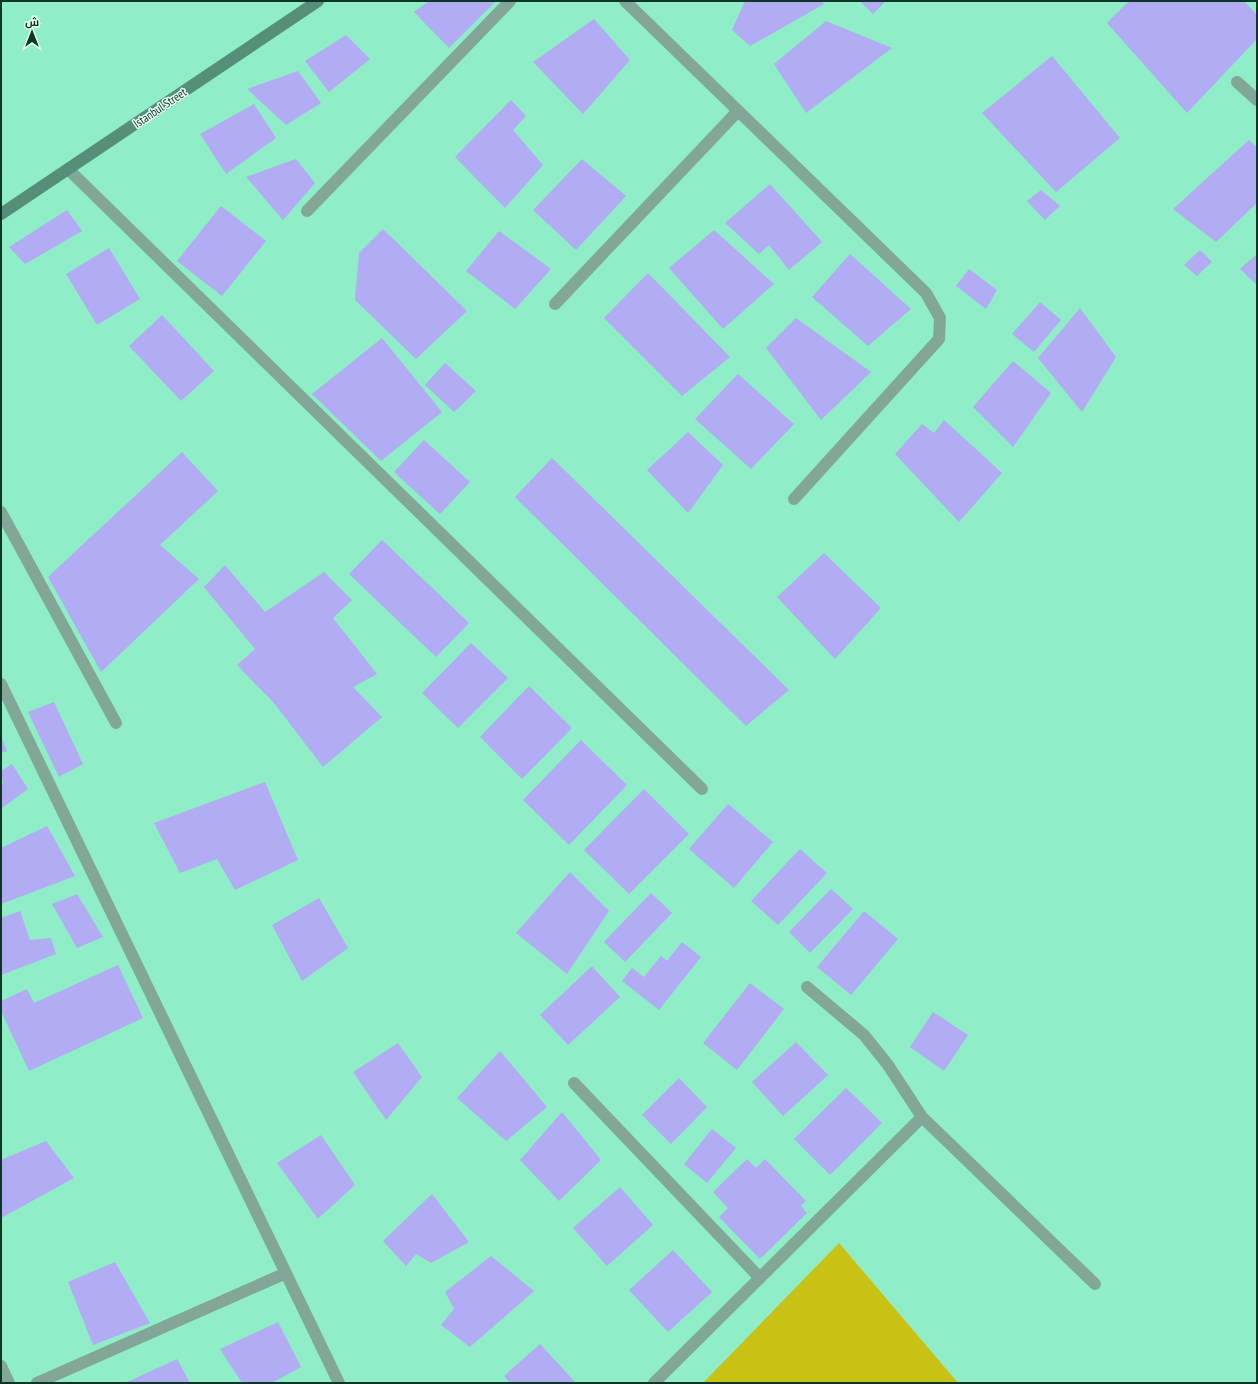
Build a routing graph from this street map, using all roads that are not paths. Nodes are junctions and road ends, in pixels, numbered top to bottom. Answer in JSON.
{"nodes":[{"id":1,"x":318,"y":1,"type":"edge"},
{"id":2,"x":510,"y":1,"type":"edge"},
{"id":3,"x":625,"y":1,"type":"edge"},
{"id":4,"x":1237,"y":82,"type":"dead end"},
{"id":5,"x":1257,"y":100,"type":"edge"},
{"id":6,"x":738,"y":111,"type":"junction"},
{"id":7,"x":68,"y":169,"type":"junction"},
{"id":8,"x":307,"y":211,"type":"dead end"},
{"id":9,"x":1,"y":214,"type":"edge"},
{"id":10,"x":555,"y":304,"type":"dead end"},
{"id":11,"x":794,"y":499,"type":"dead end"},
{"id":12,"x":1,"y":512,"type":"edge"},
{"id":13,"x":1,"y":684,"type":"edge"},
{"id":14,"x":116,"y":723,"type":"dead end"},
{"id":15,"x":702,"y":789,"type":"dead end"},
{"id":16,"x":807,"y":987,"type":"dead end"},
{"id":17,"x":574,"y":1083,"type":"dead end"},
{"id":18,"x":922,"y":1117,"type":"junction"},
{"id":19,"x":286,"y":1273,"type":"junction"},
{"id":20,"x":760,"y":1278,"type":"junction"},
{"id":21,"x":1095,"y":1284,"type":"dead end"},
{"id":22,"x":1,"y":1366,"type":"edge"},
{"id":23,"x":9,"y":1383,"type":"edge"},
{"id":24,"x":37,"y":1383,"type":"edge"},
{"id":25,"x":339,"y":1383,"type":"edge"},
{"id":26,"x":654,"y":1383,"type":"edge"}],
"edges":[{"from":1,"to":7,"type":"street","name":"Istanbul Street"},
{"from":2,"to":8,"type":"street"},
{"from":3,"to":6,"type":"street"},
{"from":4,"to":5,"type":"street"},
{"from":6,"to":10,"type":"street"},
{"from":6,"to":11,"type":"street"},
{"from":7,"to":9,"type":"street","name":"Istanbul Street"},
{"from":7,"to":15,"type":"street"},
{"from":12,"to":14,"type":"street"},
{"from":13,"to":19,"type":"street"},
{"from":16,"to":18,"type":"street"},
{"from":17,"to":20,"type":"street"},
{"from":18,"to":20,"type":"street"},
{"from":18,"to":21,"type":"street"},
{"from":19,"to":24,"type":"street"},
{"from":19,"to":25,"type":"street"},
{"from":20,"to":26,"type":"street"},
{"from":22,"to":23,"type":"street"}]}
